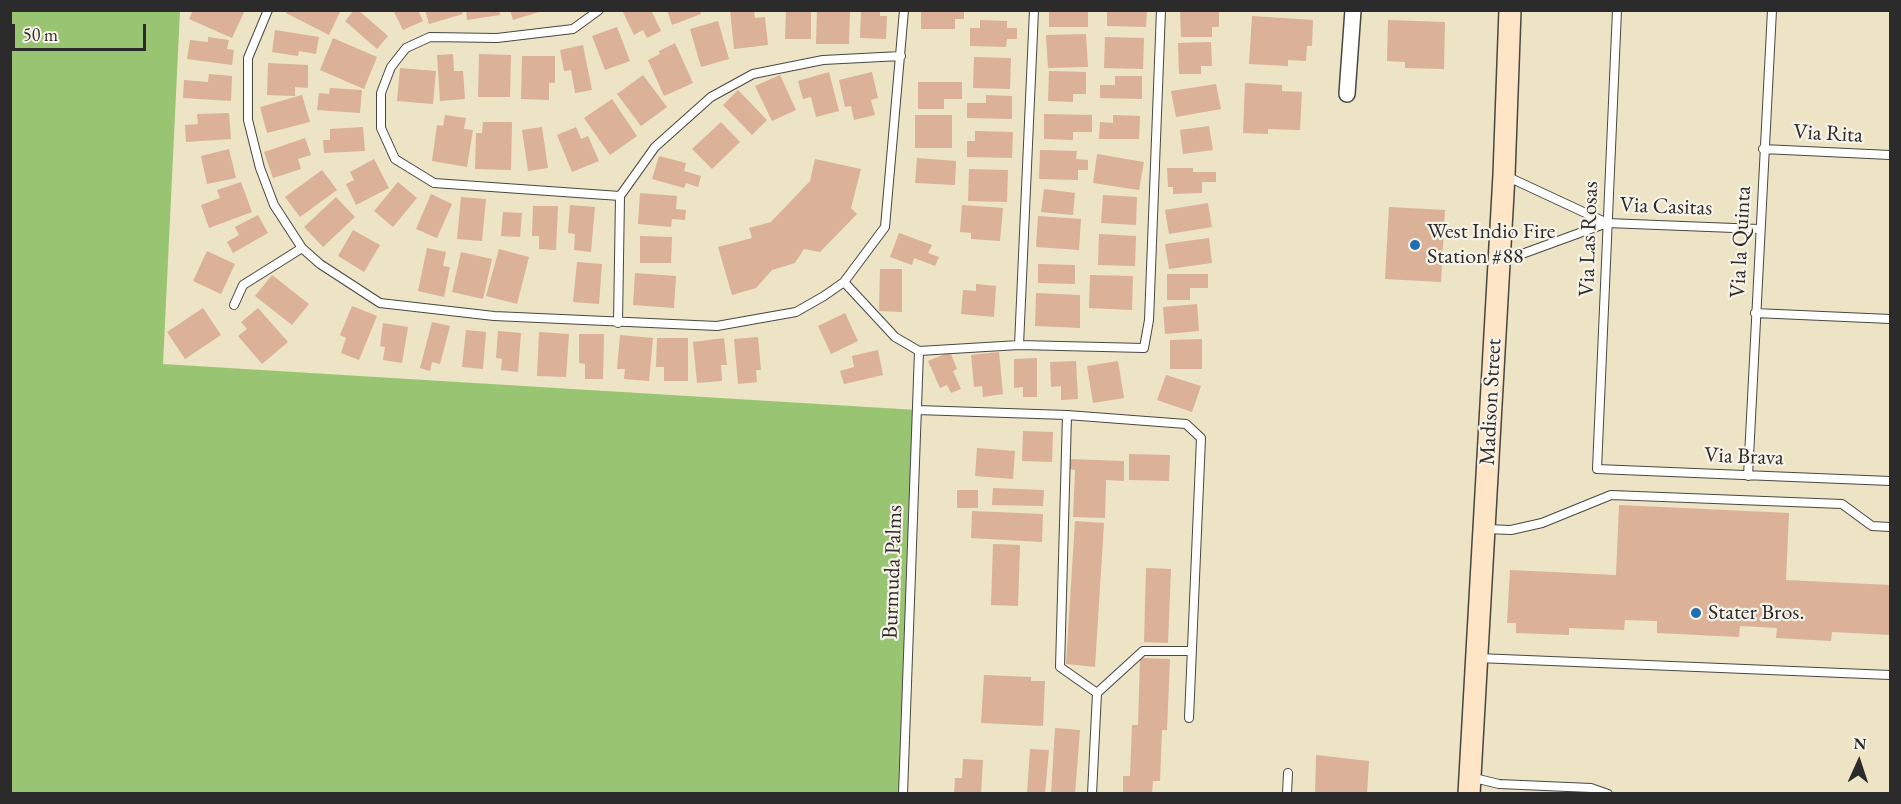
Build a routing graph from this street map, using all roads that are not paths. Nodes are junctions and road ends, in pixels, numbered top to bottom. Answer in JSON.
{"nodes":[{"id":1,"x":268,"y":10,"type":"edge"},
{"id":2,"x":599,"y":10,"type":"edge"},
{"id":3,"x":904,"y":10,"type":"edge"},
{"id":4,"x":1034,"y":10,"type":"edge"},
{"id":5,"x":1161,"y":10,"type":"edge"},
{"id":6,"x":1353,"y":10,"type":"edge"},
{"id":7,"x":1510,"y":10,"type":"edge"},
{"id":8,"x":1617,"y":10,"type":"edge"},
{"id":9,"x":1772,"y":10,"type":"edge"},
{"id":10,"x":901,"y":56,"type":"junction"},
{"id":11,"x":1347,"y":94,"type":"dead end"},
{"id":12,"x":1763,"y":149,"type":"junction"},
{"id":13,"x":1890,"y":155,"type":"edge"},
{"id":14,"x":1504,"y":176,"type":"junction"},
{"id":15,"x":620,"y":195,"type":"junction"},
{"id":16,"x":1607,"y":223,"type":"junction"},
{"id":17,"x":1759,"y":229,"type":"junction"},
{"id":18,"x":302,"y":249,"type":"junction"},
{"id":19,"x":1499,"y":262,"type":"junction"},
{"id":20,"x":844,"y":282,"type":"junction"},
{"id":21,"x":234,"y":304,"type":"dead end"},
{"id":22,"x":1755,"y":314,"type":"junction"},
{"id":23,"x":1890,"y":319,"type":"edge"},
{"id":24,"x":618,"y":324,"type":"junction"},
{"id":25,"x":1019,"y":345,"type":"junction"},
{"id":26,"x":919,"y":351,"type":"junction"},
{"id":27,"x":917,"y":410,"type":"junction"},
{"id":28,"x":1067,"y":415,"type":"junction"},
{"id":29,"x":1597,"y":470,"type":"joint"},
{"id":30,"x":1748,"y":476,"type":"junction"},
{"id":31,"x":1890,"y":481,"type":"edge"},
{"id":32,"x":1890,"y":527,"type":"edge"},
{"id":33,"x":1484,"y":529,"type":"junction"},
{"id":34,"x":1192,"y":651,"type":"junction"},
{"id":35,"x":1476,"y":658,"type":"junction"},
{"id":36,"x":1890,"y":675,"type":"edge"},
{"id":37,"x":1096,"y":693,"type":"junction"},
{"id":38,"x":1190,"y":718,"type":"dead end"},
{"id":39,"x":1288,"y":773,"type":"dead end"},
{"id":40,"x":1469,"y":785,"type":"edge"},
{"id":41,"x":1552,"y":790,"type":"edge"},
{"id":42,"x":903,"y":794,"type":"edge"},
{"id":43,"x":1092,"y":794,"type":"edge"},
{"id":44,"x":1287,"y":794,"type":"edge"},
{"id":45,"x":1608,"y":794,"type":"edge"}],
"edges":[{"from":1,"to":18,"type":"lane"},
{"from":2,"to":15,"type":"lane"},
{"from":3,"to":10,"type":"lane"},
{"from":4,"to":25,"type":"lane"},
{"from":5,"to":25,"type":"lane"},
{"from":6,"to":11,"type":"street"},
{"from":7,"to":14,"type":"main road","name":"Madison Street"},
{"from":8,"to":16,"type":"lane","name":"Via Las Rosas"},
{"from":9,"to":12,"type":"lane","name":"Via la Quinta"},
{"from":10,"to":15,"type":"lane"},
{"from":10,"to":20,"type":"lane"},
{"from":12,"to":13,"type":"lane","name":"Via Rita"},
{"from":12,"to":17,"type":"lane","name":"Via la Quinta"},
{"from":14,"to":16,"type":"lane","name":"Via Casitas"},
{"from":14,"to":19,"type":"main road","name":"Madison Street"},
{"from":15,"to":24,"type":"lane"},
{"from":16,"to":17,"type":"lane","name":"Via Casitas"},
{"from":16,"to":19,"type":"lane","name":"Via Casitas"},
{"from":16,"to":29,"type":"lane","name":"Via Las Rosas"},
{"from":17,"to":22,"type":"lane","name":"Via la Quinta"},
{"from":18,"to":21,"type":"lane"},
{"from":18,"to":24,"type":"lane"},
{"from":19,"to":33,"type":"main road","name":"Madison Street"},
{"from":20,"to":24,"type":"lane"},
{"from":20,"to":26,"type":"lane"},
{"from":22,"to":23,"type":"lane"},
{"from":22,"to":30,"type":"lane","name":"Via la Quinta"},
{"from":25,"to":26,"type":"lane"},
{"from":26,"to":27,"type":"lane","name":"Burmuda Palms"},
{"from":27,"to":28,"type":"lane"},
{"from":27,"to":42,"type":"lane","name":"Burmuda Palms"},
{"from":28,"to":34,"type":"lane"},
{"from":28,"to":37,"type":"lane"},
{"from":29,"to":30,"type":"lane","name":"Via Brava"},
{"from":30,"to":31,"type":"lane","name":"Via Brava"},
{"from":32,"to":33,"type":"lane"},
{"from":33,"to":35,"type":"main road","name":"Madison Street"},
{"from":34,"to":37,"type":"lane"},
{"from":34,"to":38,"type":"lane"},
{"from":35,"to":36,"type":"lane"},
{"from":35,"to":40,"type":"main road","name":"Madison Street"},
{"from":37,"to":43,"type":"lane"},
{"from":39,"to":44,"type":"lane"},
{"from":40,"to":41,"type":"lane"},
{"from":41,"to":45,"type":"lane"}]}
